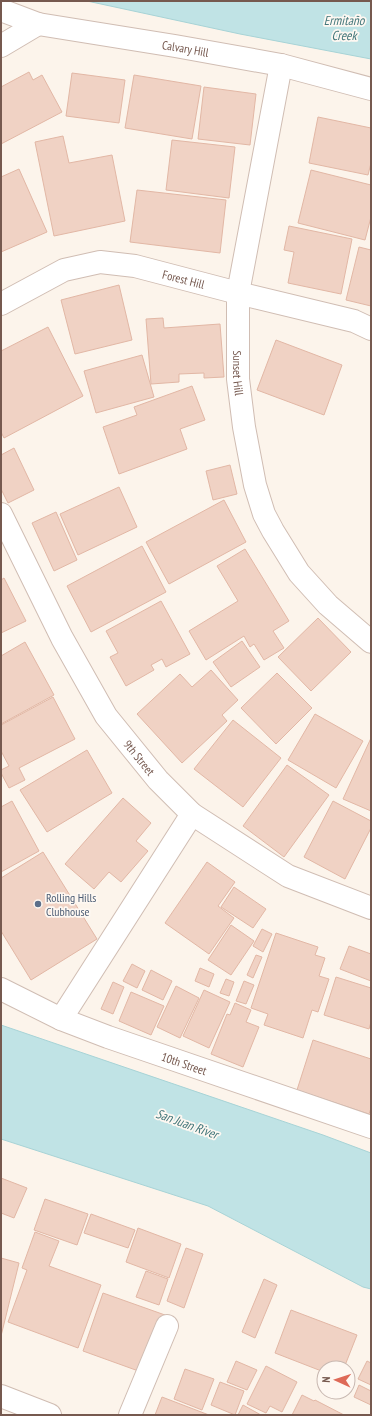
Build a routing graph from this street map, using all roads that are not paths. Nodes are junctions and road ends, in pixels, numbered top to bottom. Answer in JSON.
{"nodes":[{"id":1,"x":1,"y":10,"type":"edge"},
{"id":2,"x":38,"y":24,"type":"junction"},
{"id":3,"x":1,"y":46,"type":"edge"},
{"id":4,"x":281,"y":65,"type":"junction"},
{"id":5,"x":371,"y":89,"type":"edge"},
{"id":6,"x":238,"y":293,"type":"junction"},
{"id":7,"x":1,"y":304,"type":"edge"},
{"id":8,"x":371,"y":328,"type":"edge"},
{"id":9,"x":1,"y":514,"type":"edge"},
{"id":10,"x":371,"y":642,"type":"edge"},
{"id":11,"x":192,"y":814,"type":"junction"},
{"id":12,"x":371,"y":908,"type":"edge"},
{"id":13,"x":1,"y":989,"type":"edge"},
{"id":14,"x":61,"y":1019,"type":"junction"},
{"id":15,"x":371,"y":1127,"type":"edge"},
{"id":16,"x":167,"y":1326,"type":"dead end"},
{"id":17,"x":1,"y":1396,"type":"edge"},
{"id":18,"x":50,"y":1415,"type":"edge"},
{"id":19,"x":130,"y":1415,"type":"edge"}],
"edges":[{"from":1,"to":2,"type":"street","name":"Calvary Hill"},
{"from":2,"to":3,"type":"street"},
{"from":2,"to":4,"type":"street","name":"Calvary Hill"},
{"from":4,"to":5,"type":"street","name":"Calvary Hill"},
{"from":4,"to":6,"type":"street","name":"Sunset Hill"},
{"from":6,"to":7,"type":"street","name":"Forest Hill"},
{"from":6,"to":8,"type":"street","name":"Forest Hill"},
{"from":6,"to":10,"type":"street","name":"Sunset Hill"},
{"from":9,"to":11,"type":"street","name":"9th Street"},
{"from":11,"to":12,"type":"street","name":"9th Street"},
{"from":11,"to":14,"type":"street"},
{"from":13,"to":14,"type":"street","name":"10th Street"},
{"from":14,"to":15,"type":"street","name":"10th Street"},
{"from":16,"to":19,"type":"street"},
{"from":17,"to":18,"type":"street"}]}
